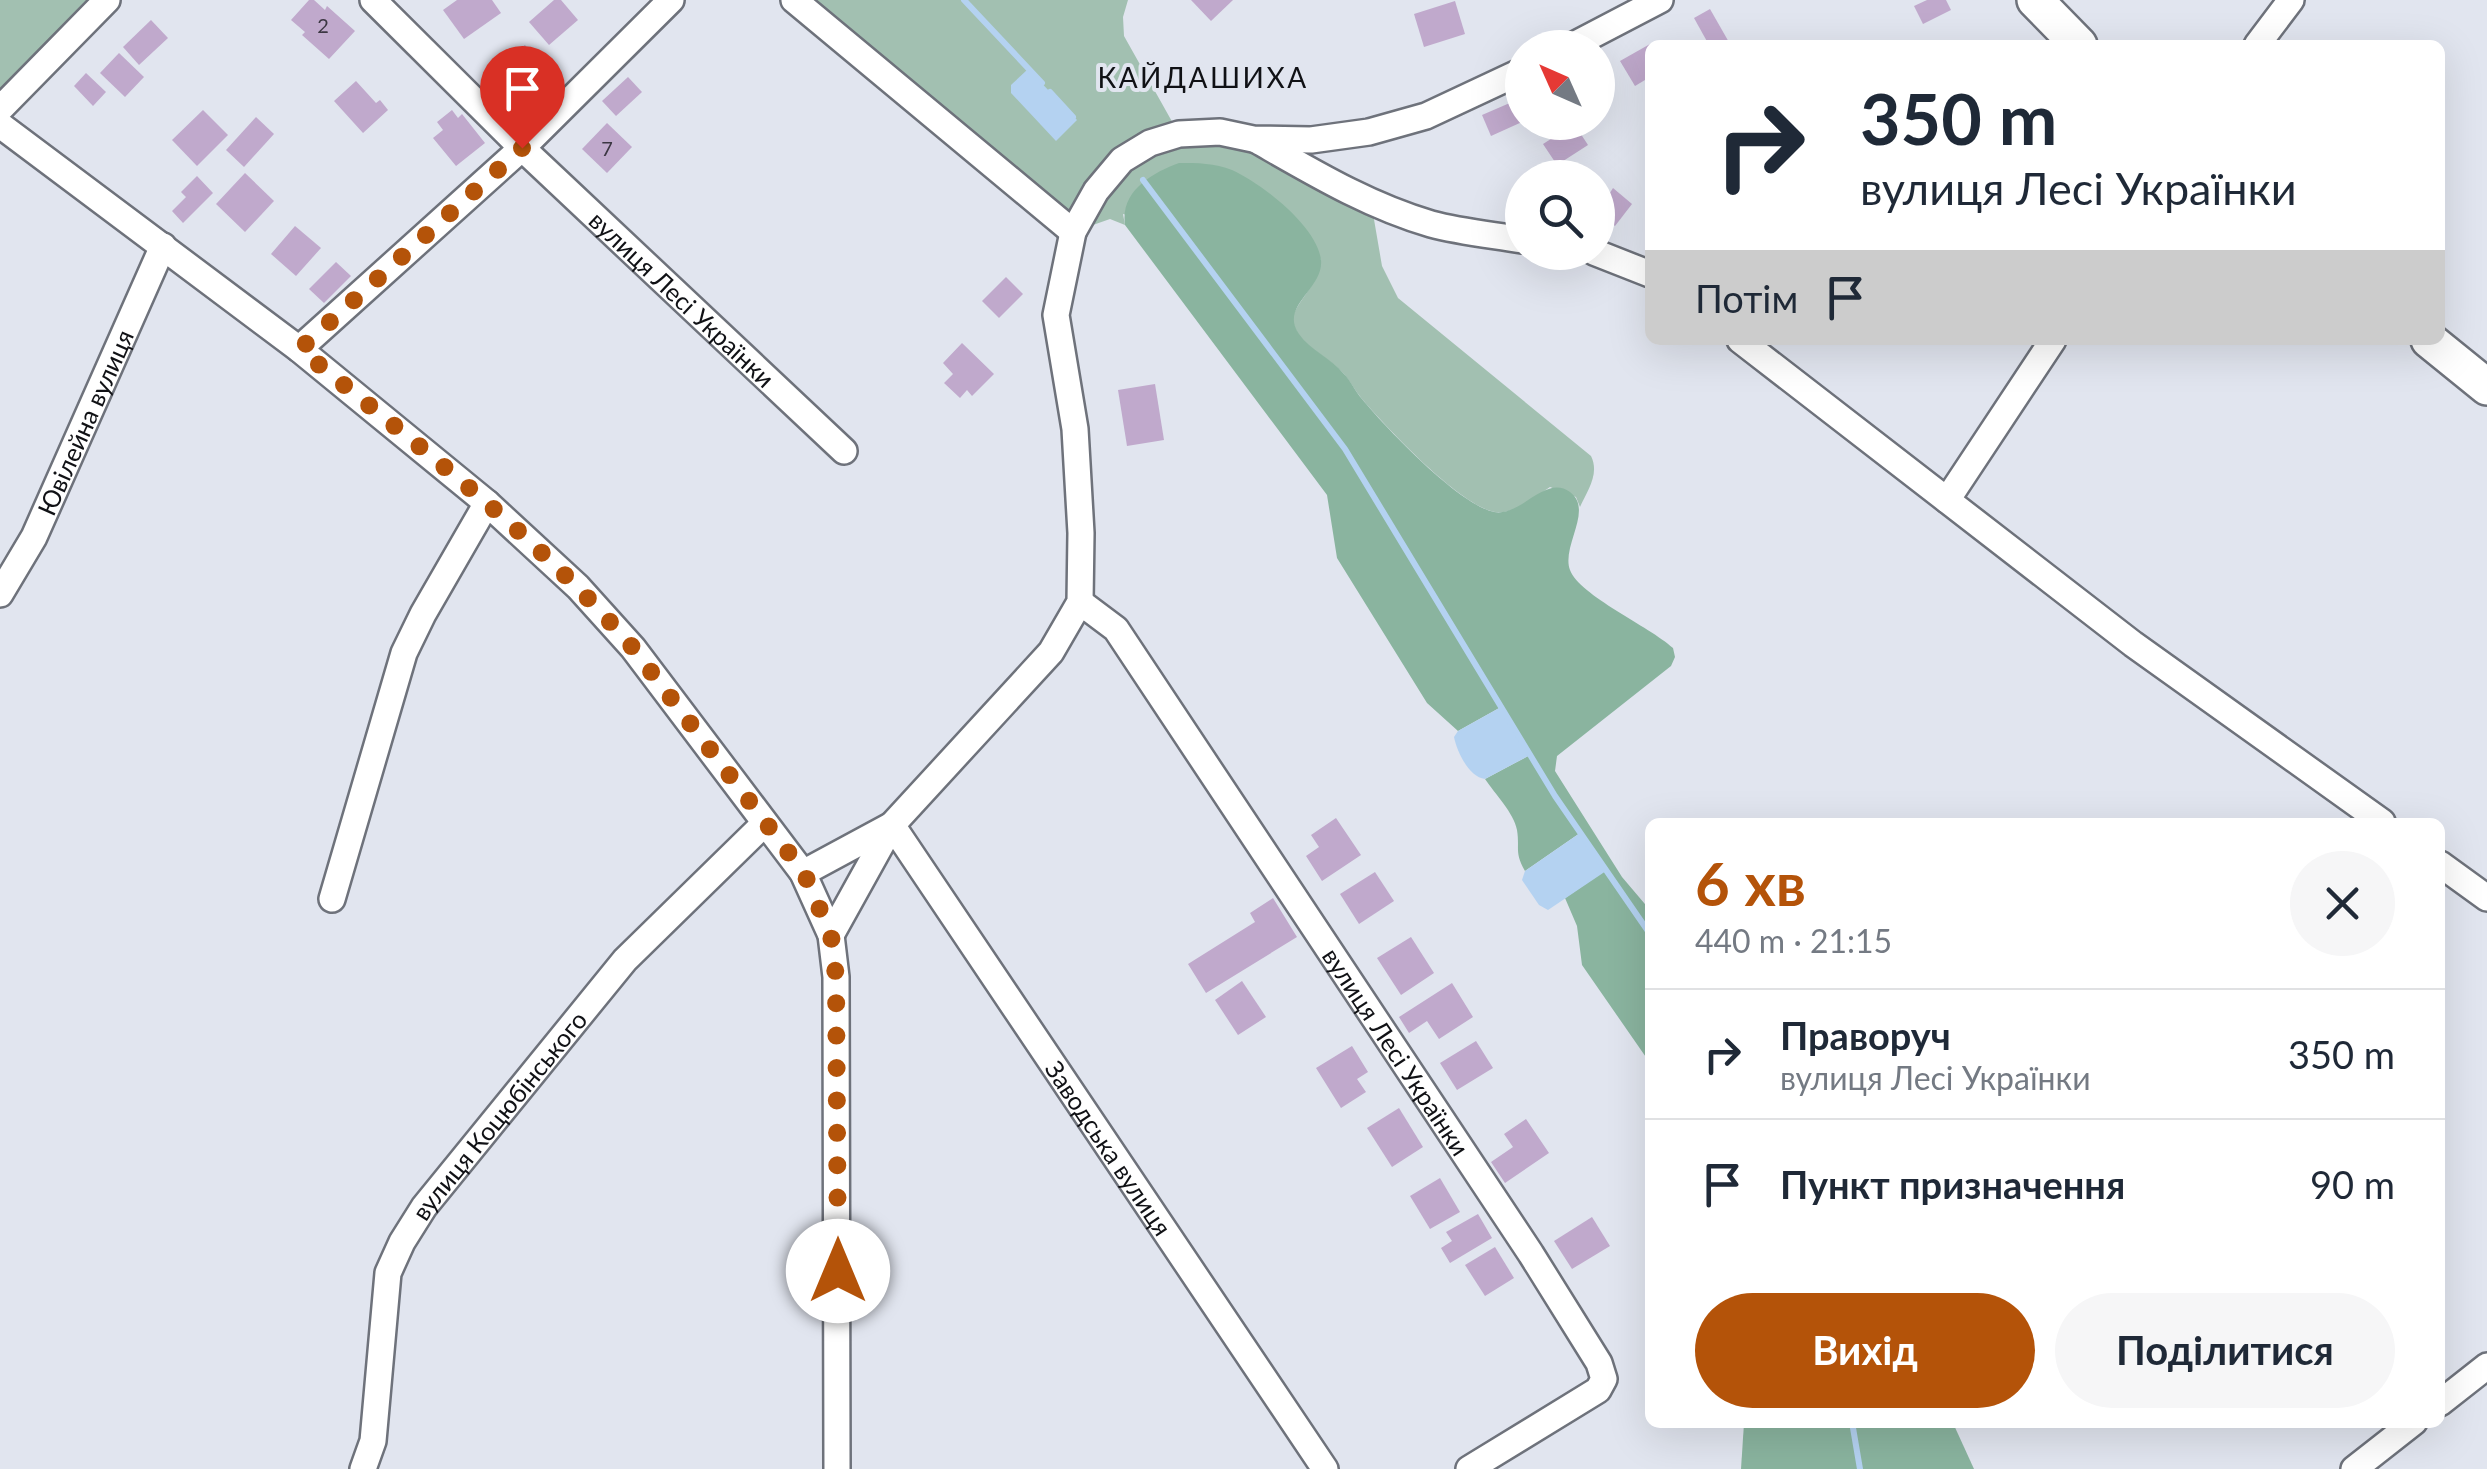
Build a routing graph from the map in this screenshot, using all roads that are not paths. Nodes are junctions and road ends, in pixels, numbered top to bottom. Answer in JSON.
{"nodes":[{"id":1,"x":107,"y":0,"type":"edge"},
{"id":2,"x":373,"y":0,"type":"edge"},
{"id":3,"x":671,"y":0,"type":"edge"},
{"id":4,"x":794,"y":0,"type":"edge"},
{"id":5,"x":1660,"y":0,"type":"edge"},
{"id":6,"x":2036,"y":0,"type":"edge"},
{"id":7,"x":2291,"y":0,"type":"edge"},
{"id":8,"x":1602,"y":30,"type":"edge"},
{"id":9,"x":2073,"y":40,"type":"edge"},
{"id":10,"x":2261,"y":40,"type":"edge"},
{"id":11,"x":1505,"y":79,"type":"edge"},
{"id":12,"x":0,"y":109,"type":"edge"},
{"id":13,"x":0,"y":125,"type":"edge"},
{"id":14,"x":1253,"y":139,"type":"junction"},
{"id":15,"x":522,"y":148,"type":"junction"},
{"id":16,"x":1073,"y":232,"type":"junction"},
{"id":17,"x":1505,"y":237,"type":"edge"},
{"id":18,"x":163,"y":246,"type":"junction"},
{"id":19,"x":1615,"y":260,"type":"edge"},
{"id":20,"x":1645,"y":272,"type":"edge"},
{"id":21,"x":1746,"y":345,"type":"edge"},
{"id":22,"x":2050,"y":345,"type":"edge"},
{"id":23,"x":2435,"y":345,"type":"edge"},
{"id":24,"x":300,"y":349,"type":"junction"},
{"id":25,"x":2487,"y":387,"type":"edge"},
{"id":26,"x":844,"y":451,"type":"dead end"},
{"id":27,"x":1947,"y":500,"type":"junction"},
{"id":28,"x":488,"y":503,"type":"junction"},
{"id":29,"x":0,"y":594,"type":"edge"},
{"id":30,"x":1080,"y":602,"type":"junction"},
{"id":31,"x":2376,"y":818,"type":"edge"},
{"id":32,"x":764,"y":824,"type":"junction"},
{"id":33,"x":892,"y":826,"type":"junction"},
{"id":34,"x":2445,"y":868,"type":"edge"},
{"id":35,"x":804,"y":873,"type":"junction"},
{"id":36,"x":332,"y":898,"type":"dead end"},
{"id":37,"x":2487,"y":898,"type":"edge"},
{"id":38,"x":831,"y":935,"type":"junction"},
{"id":39,"x":2487,"y":1366,"type":"edge"},
{"id":40,"x":2445,"y":1399,"type":"edge"},
{"id":41,"x":2406,"y":1428,"type":"edge"},
{"id":42,"x":363,"y":1469,"type":"edge"},
{"id":43,"x":837,"y":1469,"type":"edge"},
{"id":44,"x":1325,"y":1469,"type":"edge"},
{"id":45,"x":1469,"y":1469,"type":"edge"},
{"id":46,"x":2354,"y":1469,"type":"edge"}],
"edges":[{"from":1,"to":12,"type":"street"},
{"from":2,"to":15,"type":"street","name":"вулиця Лесі Українки"},
{"from":3,"to":15,"type":"street"},
{"from":4,"to":16,"type":"street"},
{"from":5,"to":8,"type":"street"},
{"from":6,"to":9,"type":"main road"},
{"from":7,"to":10,"type":"street"},
{"from":11,"to":14,"type":"street"},
{"from":13,"to":18,"type":"street"},
{"from":14,"to":16,"type":"street"},
{"from":14,"to":17,"type":"street"},
{"from":15,"to":24,"type":"street"},
{"from":15,"to":26,"type":"street","name":"вулиця Лесі Українки"},
{"from":16,"to":30,"type":"street"},
{"from":18,"to":24,"type":"street"},
{"from":18,"to":29,"type":"street","name":"Ювілейна вулиця"},
{"from":19,"to":20,"type":"street"},
{"from":21,"to":27,"type":"street"},
{"from":22,"to":27,"type":"street"},
{"from":23,"to":25,"type":"main road"},
{"from":24,"to":28,"type":"street"},
{"from":27,"to":31,"type":"street"},
{"from":28,"to":32,"type":"street"},
{"from":28,"to":36,"type":"street"},
{"from":30,"to":33,"type":"street"},
{"from":30,"to":45,"type":"street","name":"вулиця Лесі Українки"},
{"from":32,"to":35,"type":"street"},
{"from":32,"to":42,"type":"street","name":"вулиця Коцюбінського"},
{"from":33,"to":35,"type":"street"},
{"from":33,"to":38,"type":"street"},
{"from":33,"to":44,"type":"street","name":"Заводська вулиця"},
{"from":34,"to":37,"type":"street"},
{"from":35,"to":38,"type":"street"},
{"from":38,"to":43,"type":"street"},
{"from":39,"to":40,"type":"street"},
{"from":41,"to":46,"type":"street"}]}
